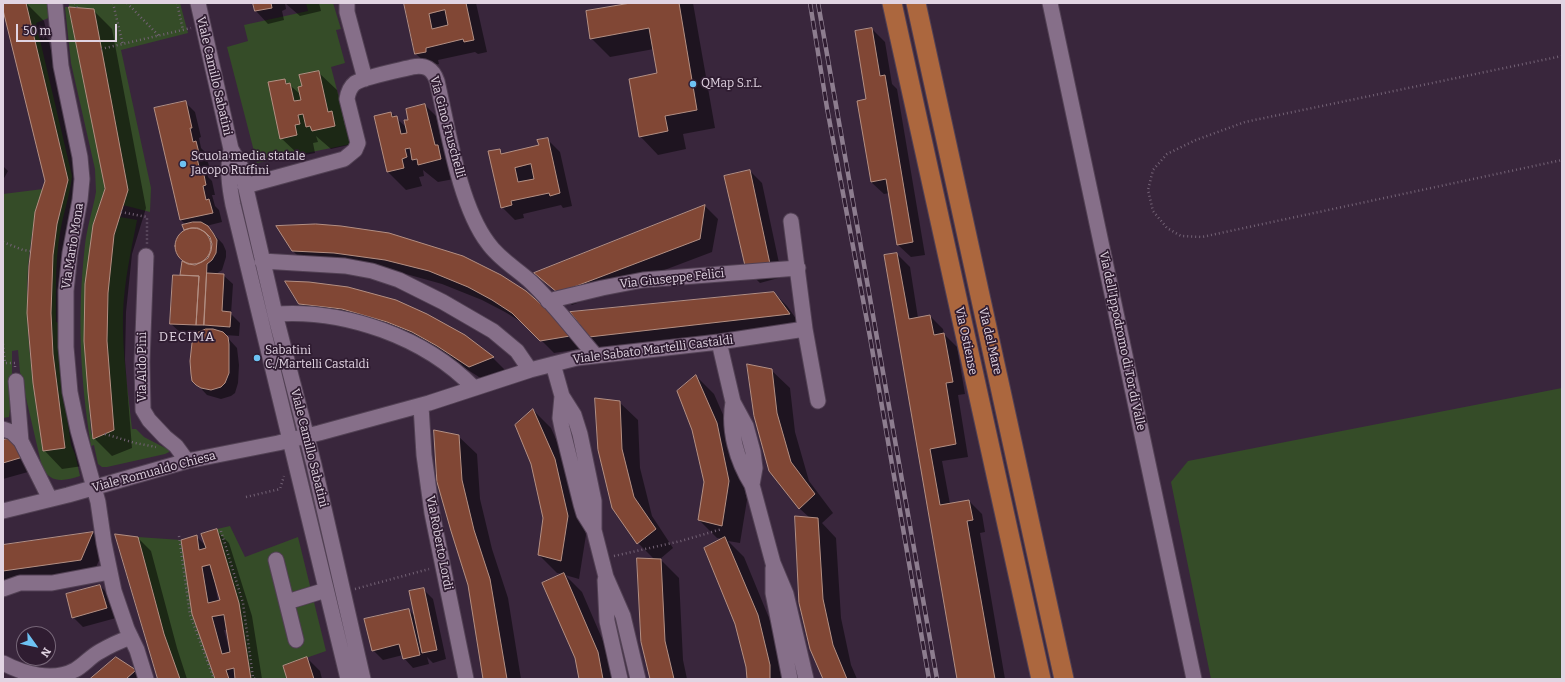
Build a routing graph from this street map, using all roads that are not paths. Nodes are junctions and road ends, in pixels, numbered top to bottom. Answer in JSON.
{"nodes":[{"id":1,"x":55,"y":3,"type":"edge"},
{"id":2,"x":198,"y":3,"type":"edge"},
{"id":3,"x":347,"y":3,"type":"edge"},
{"id":4,"x":892,"y":3,"type":"edge"},
{"id":5,"x":916,"y":3,"type":"edge"},
{"id":6,"x":1050,"y":3,"type":"edge"},
{"id":7,"x":365,"y":79,"type":"junction"},
{"id":8,"x":231,"y":149,"type":"junction"},
{"id":9,"x":244,"y":186,"type":"junction"},
{"id":10,"x":791,"y":222,"type":"dead end"},
{"id":11,"x":146,"y":256,"type":"road end"},
{"id":12,"x":262,"y":260,"type":"junction"},
{"id":13,"x":798,"y":268,"type":"junction"},
{"id":14,"x":548,"y":301,"type":"junction"},
{"id":15,"x":275,"y":314,"type":"junction"},
{"id":16,"x":805,"y":329,"type":"junction"},
{"id":17,"x":719,"y":342,"type":"junction"},
{"id":18,"x":595,"y":356,"type":"junction"},
{"id":19,"x":553,"y":364,"type":"junction"},
{"id":20,"x":530,"y":370,"type":"junction"},
{"id":21,"x":16,"y":381,"type":"road end"},
{"id":22,"x":474,"y":388,"type":"junction"},
{"id":23,"x":818,"y":401,"type":"dead end"},
{"id":24,"x":420,"y":406,"type":"junction"},
{"id":25,"x":3,"y":429,"type":"edge"},
{"id":26,"x":306,"y":436,"type":"junction"},
{"id":27,"x":291,"y":440,"type":"junction"},
{"id":28,"x":21,"y":441,"type":"junction"},
{"id":29,"x":187,"y":461,"type":"junction"},
{"id":30,"x":95,"y":487,"type":"junction"},
{"id":31,"x":50,"y":499,"type":"junction"},
{"id":32,"x":3,"y":511,"type":"edge"},
{"id":33,"x":276,"y":560,"type":"dead end"},
{"id":34,"x":773,"y":563,"type":"junction"},
{"id":35,"x":110,"y":572,"type":"junction"},
{"id":36,"x":606,"y":577,"type":"junction"},
{"id":37,"x":3,"y":589,"type":"edge"},
{"id":38,"x":326,"y":590,"type":"junction"},
{"id":39,"x":287,"y":602,"type":"junction"},
{"id":40,"x":130,"y":637,"type":"junction"},
{"id":41,"x":296,"y":640,"type":"dead end"},
{"id":42,"x":3,"y":663,"type":"edge"},
{"id":43,"x":146,"y":679,"type":"edge"},
{"id":44,"x":348,"y":679,"type":"edge"},
{"id":45,"x":363,"y":679,"type":"edge"},
{"id":46,"x":466,"y":679,"type":"edge"},
{"id":47,"x":620,"y":679,"type":"edge"},
{"id":48,"x":638,"y":679,"type":"edge"},
{"id":49,"x":790,"y":679,"type":"edge"},
{"id":50,"x":806,"y":679,"type":"edge"},
{"id":51,"x":1041,"y":679,"type":"edge"},
{"id":52,"x":1064,"y":679,"type":"edge"},
{"id":53,"x":1194,"y":679,"type":"edge"}],
"edges":[{"from":1,"to":30,"type":"street","name":"Via Mario Mona"},
{"from":2,"to":8,"type":"street","name":"Viale Camillo Sabatini"},
{"from":3,"to":7,"type":"street"},
{"from":4,"to":51,"type":"main road","name":"Via Ostiense"},
{"from":5,"to":52,"type":"main road","name":"Via del Mare"},
{"from":6,"to":53,"type":"street","name":"Via dell'Ippodromo di Tor di Valle"},
{"from":7,"to":9,"type":"street","name":"Via Gino Fruschelli"},
{"from":7,"to":14,"type":"street","name":"Via Gino Fruschelli"},
{"from":8,"to":9,"type":"street","name":"Viale Camillo Sabatini"},
{"from":8,"to":27,"type":"street","name":"Viale Camillo Sabatini"},
{"from":9,"to":12,"type":"street","name":"Viale Camillo Sabatini"},
{"from":10,"to":13,"type":"street"},
{"from":11,"to":29,"type":"street","name":"Via Aldo Pini"},
{"from":12,"to":15,"type":"street","name":"Viale Camillo Sabatini"},
{"from":12,"to":20,"type":"street"},
{"from":13,"to":14,"type":"street","name":"Via Giuseppe Felici"},
{"from":13,"to":16,"type":"street"},
{"from":14,"to":18,"type":"street","name":"Via Gino Fruschelli"},
{"from":15,"to":22,"type":"street"},
{"from":15,"to":26,"type":"street","name":"Viale Camillo Sabatini"},
{"from":16,"to":17,"type":"street","name":"Viale Sabato Martelli Castaldi"},
{"from":16,"to":23,"type":"street"},
{"from":17,"to":18,"type":"street","name":"Viale Sabato Martelli Castaldi"},
{"from":17,"to":34,"type":"street"},
{"from":18,"to":19,"type":"street","name":"Viale Sabato Martelli Castaldi"},
{"from":19,"to":20,"type":"street","name":"Viale Sabato Martelli Castaldi"},
{"from":19,"to":36,"type":"street"},
{"from":20,"to":22,"type":"street","name":"Viale Sabato Martelli Castaldi"},
{"from":21,"to":28,"type":"street"},
{"from":22,"to":24,"type":"street","name":"Viale Sabato Martelli Castaldi"},
{"from":24,"to":26,"type":"street","name":"Viale Sabato Martelli Castaldi"},
{"from":24,"to":46,"type":"street","name":"Via Roberto Lordi"},
{"from":25,"to":28,"type":"street"},
{"from":26,"to":27,"type":"street","name":"Viale Romualdo Chiesa"},
{"from":26,"to":45,"type":"street","name":"Viale Camillo Sabatini"},
{"from":27,"to":29,"type":"street","name":"Viale Romualdo Chiesa"},
{"from":27,"to":38,"type":"street","name":"Viale Camillo Sabatini"},
{"from":28,"to":31,"type":"street"},
{"from":29,"to":30,"type":"street","name":"Viale Romualdo Chiesa"},
{"from":30,"to":31,"type":"street","name":"Viale Romualdo Chiesa"},
{"from":30,"to":35,"type":"street","name":"Via Mario Mona"},
{"from":31,"to":32,"type":"street","name":"Viale Romualdo Chiesa"},
{"from":33,"to":39,"type":"street"},
{"from":34,"to":49,"type":"street"},
{"from":34,"to":50,"type":"street"},
{"from":35,"to":37,"type":"street"},
{"from":35,"to":40,"type":"street","name":"Via Mario Mona"},
{"from":36,"to":47,"type":"street"},
{"from":36,"to":48,"type":"street"},
{"from":38,"to":39,"type":"street"},
{"from":38,"to":44,"type":"street","name":"Viale Camillo Sabatini"},
{"from":39,"to":41,"type":"street"},
{"from":40,"to":42,"type":"street"},
{"from":40,"to":43,"type":"street","name":"Via Mario Mona"}]}
